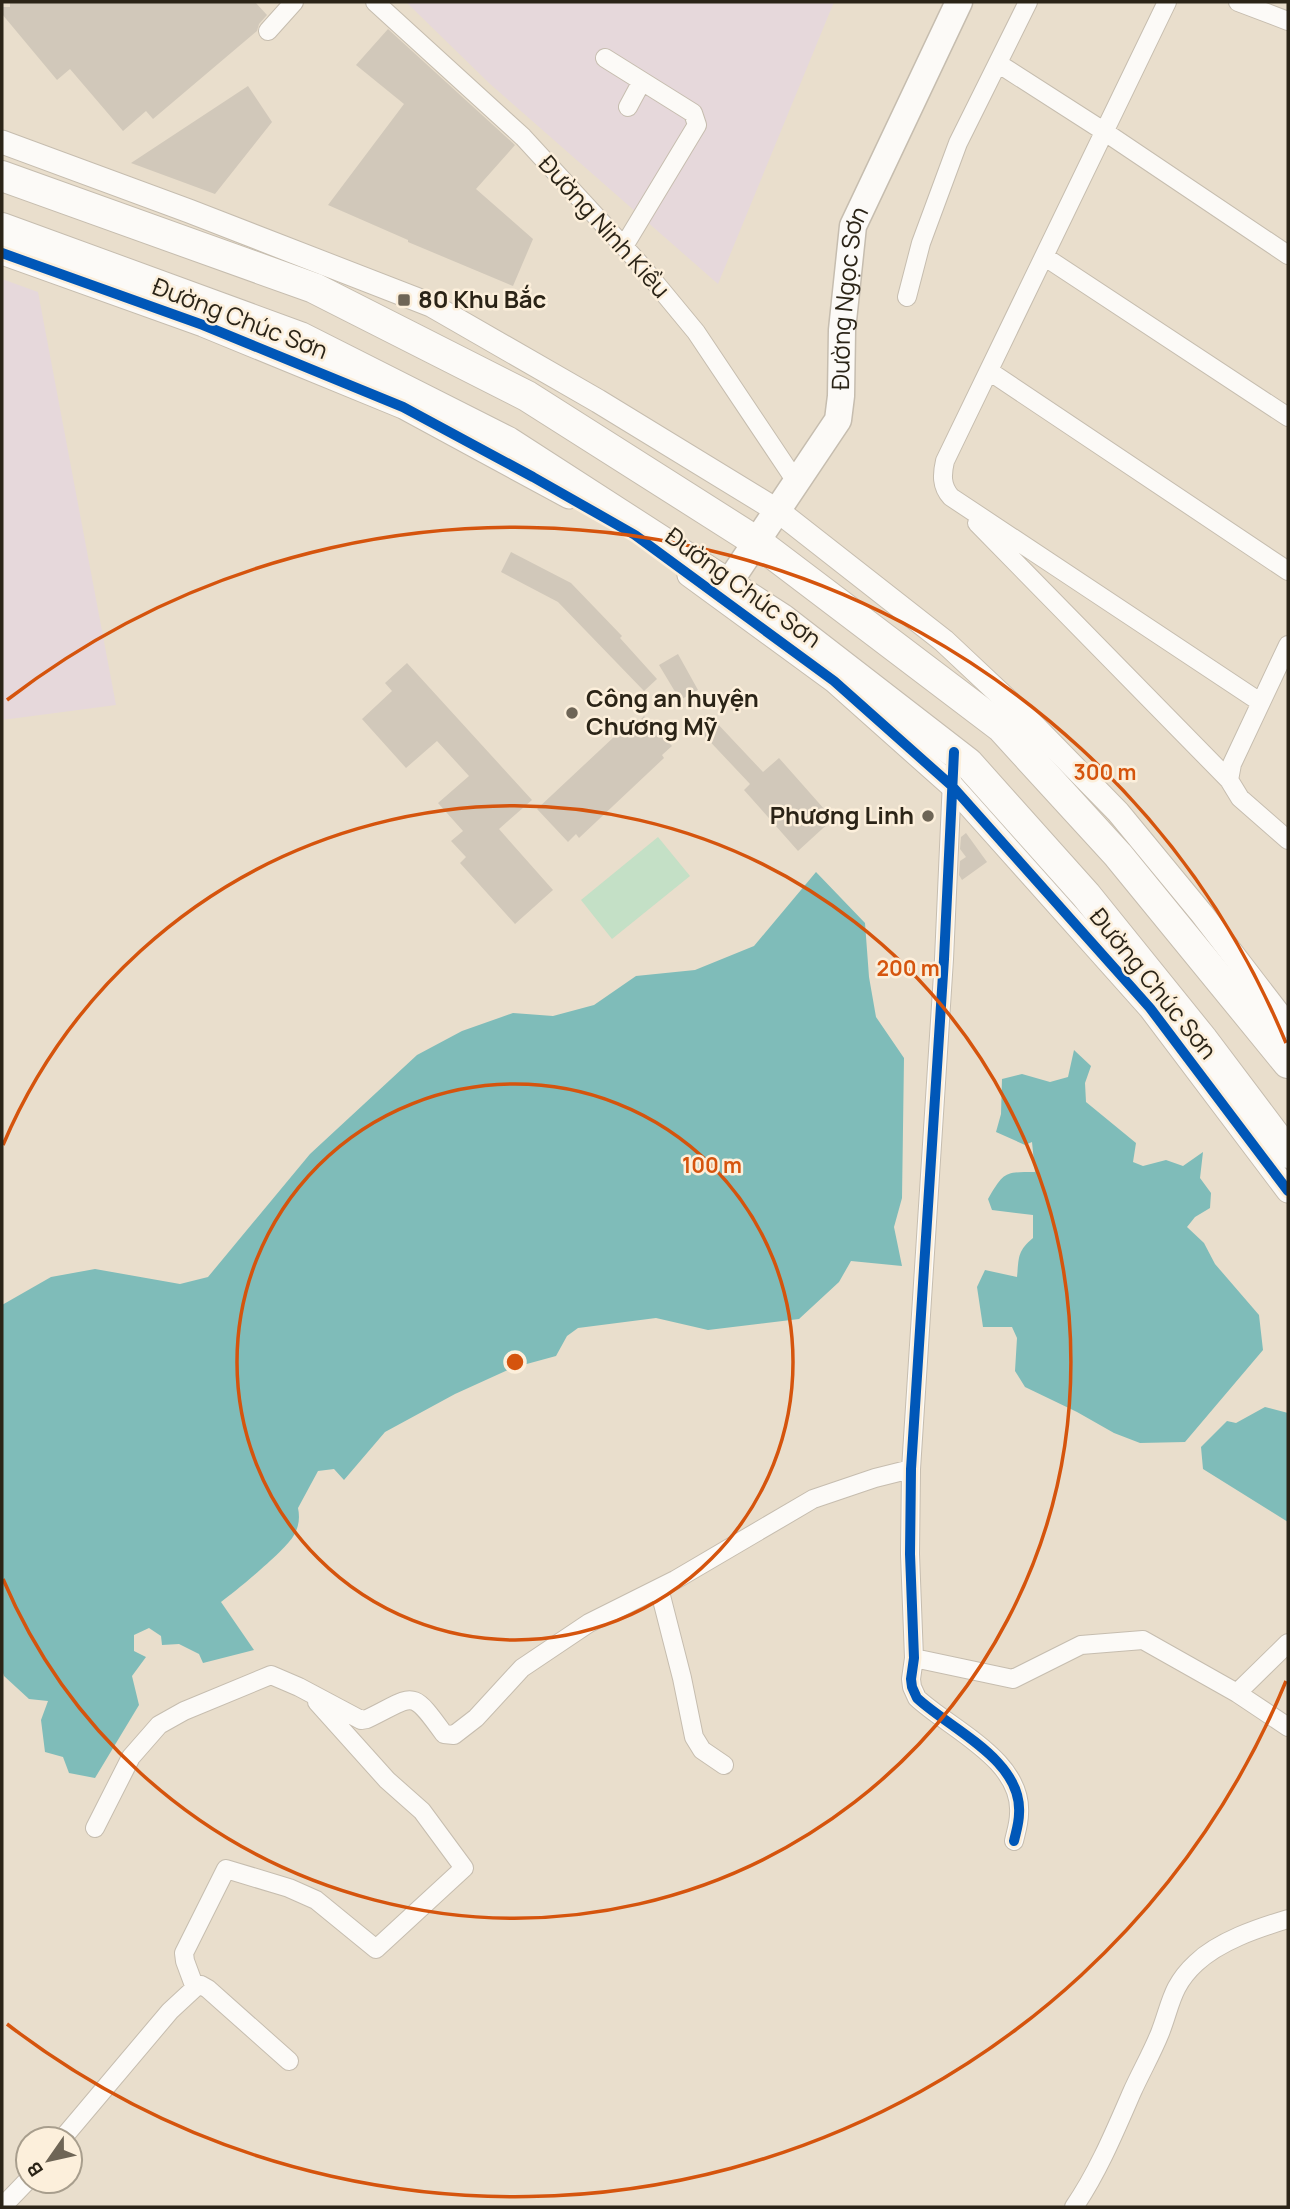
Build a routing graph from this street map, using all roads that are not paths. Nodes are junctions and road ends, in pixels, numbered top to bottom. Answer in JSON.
{"nodes":[{"id":1,"x":294,"y":2,"type":"edge"},
{"id":2,"x":375,"y":2,"type":"edge"},
{"id":3,"x":959,"y":2,"type":"edge"},
{"id":4,"x":1028,"y":2,"type":"edge"},
{"id":5,"x":1167,"y":2,"type":"edge"},
{"id":6,"x":1238,"y":2,"type":"edge"},
{"id":7,"x":1288,"y":21,"type":"edge"},
{"id":8,"x":268,"y":31,"type":"dead end"},
{"id":9,"x":605,"y":58,"type":"dead end"},
{"id":10,"x":999,"y":64,"type":"junction"},
{"id":11,"x":642,"y":81,"type":"junction"},
{"id":12,"x":628,"y":107,"type":"dead end"},
{"id":13,"x":1105,"y":132,"type":"junction"},
{"id":14,"x":2,"y":142,"type":"edge"},
{"id":15,"x":2,"y":176,"type":"edge"},
{"id":16,"x":2,"y":229,"type":"edge"},
{"id":17,"x":624,"y":246,"type":"junction"},
{"id":18,"x":2,"y":253,"type":"edge"},
{"id":19,"x":1288,"y":255,"type":"edge"},
{"id":20,"x":1045,"y":257,"type":"junction"},
{"id":21,"x":907,"y":297,"type":"dead end"},
{"id":22,"x":989,"y":371,"type":"junction"},
{"id":23,"x":1288,"y":417,"type":"edge"},
{"id":24,"x":797,"y":483,"type":"junction"},
{"id":25,"x":951,"y":497,"type":"junction"},
{"id":26,"x":778,"y":511,"type":"junction"},
{"id":27,"x":757,"y":542,"type":"junction"},
{"id":28,"x":1288,"y":571,"type":"edge"},
{"id":29,"x":728,"y":584,"type":"junction"},
{"id":30,"x":1288,"y":645,"type":"edge"},
{"id":31,"x":1260,"y":702,"type":"junction"},
{"id":32,"x":954,"y":752,"type":"junction"},
{"id":33,"x":1229,"y":780,"type":"junction"},
{"id":34,"x":952,"y":786,"type":"junction"},
{"id":35,"x":1288,"y":840,"type":"edge"},
{"id":36,"x":1288,"y":1026,"type":"edge"},
{"id":37,"x":1288,"y":1063,"type":"edge"},
{"id":38,"x":1288,"y":1153,"type":"edge"},
{"id":39,"x":1288,"y":1191,"type":"edge"},
{"id":40,"x":911,"y":1469,"type":"junction"},
{"id":41,"x":659,"y":1588,"type":"junction"},
{"id":42,"x":1288,"y":1643,"type":"edge"},
{"id":43,"x":914,"y":1658,"type":"junction"},
{"id":44,"x":307,"y":1692,"type":"junction"},
{"id":45,"x":1237,"y":1693,"type":"junction"},
{"id":46,"x":1288,"y":1727,"type":"edge"},
{"id":47,"x":724,"y":1765,"type":"dead end"},
{"id":48,"x":95,"y":1828,"type":"dead end"},
{"id":49,"x":1014,"y":1841,"type":"dead end"},
{"id":50,"x":1288,"y":1919,"type":"edge"},
{"id":51,"x":195,"y":1988,"type":"junction"},
{"id":52,"x":289,"y":2060,"type":"dead end"},
{"id":53,"x":74,"y":2125,"type":"edge"},
{"id":54,"x":1074,"y":2207,"type":"edge"}],
"edges":[{"from":1,"to":8,"type":"street"},
{"from":2,"to":17,"type":"street","name":"Đường Ninh Kiều"},
{"from":3,"to":24,"type":"main road","name":"Đường Ngọc Sơn"},
{"from":4,"to":10,"type":"street"},
{"from":5,"to":13,"type":"street"},
{"from":6,"to":7,"type":"street"},
{"from":9,"to":11,"type":"street"},
{"from":10,"to":13,"type":"street"},
{"from":10,"to":21,"type":"street"},
{"from":11,"to":12,"type":"street"},
{"from":11,"to":17,"type":"street"},
{"from":13,"to":19,"type":"street"},
{"from":13,"to":20,"type":"street"},
{"from":14,"to":26,"type":"street"},
{"from":15,"to":27,"type":"highway","name":"Đường Chúc Sơn"},
{"from":16,"to":29,"type":"highway","name":"Đường Chúc Sơn"},
{"from":17,"to":24,"type":"street","name":"Đường Ninh Kiều"},
{"from":18,"to":34,"type":"street","name":"Đường Chúc Sơn"},
{"from":20,"to":22,"type":"street"},
{"from":20,"to":23,"type":"street"},
{"from":22,"to":25,"type":"street"},
{"from":22,"to":28,"type":"street"},
{"from":24,"to":26,"type":"main road","name":"Đường Ngọc Sơn"},
{"from":25,"to":31,"type":"street"},
{"from":25,"to":33,"type":"street"},
{"from":26,"to":27,"type":"main road","name":"Đường Ngọc Sơn"},
{"from":26,"to":36,"type":"street"},
{"from":27,"to":29,"type":"main road","name":"Đường Ngọc Sơn"},
{"from":27,"to":37,"type":"highway","name":"Đường Chúc Sơn"},
{"from":29,"to":32,"type":"highway","name":"Đường Chúc Sơn"},
{"from":30,"to":31,"type":"street"},
{"from":31,"to":33,"type":"street"},
{"from":32,"to":34,"type":"street"},
{"from":32,"to":38,"type":"highway","name":"Đường Chúc Sơn"},
{"from":33,"to":35,"type":"street"},
{"from":34,"to":39,"type":"street","name":"Đường Chúc Sơn"},
{"from":34,"to":40,"type":"street"},
{"from":40,"to":41,"type":"street"},
{"from":40,"to":43,"type":"street"},
{"from":41,"to":44,"type":"street"},
{"from":41,"to":47,"type":"street"},
{"from":42,"to":45,"type":"street"},
{"from":43,"to":45,"type":"street"},
{"from":43,"to":49,"type":"street"},
{"from":44,"to":48,"type":"street"},
{"from":44,"to":51,"type":"street"},
{"from":45,"to":46,"type":"street"},
{"from":50,"to":54,"type":"street"},
{"from":51,"to":52,"type":"street"},
{"from":51,"to":53,"type":"street"}]}
